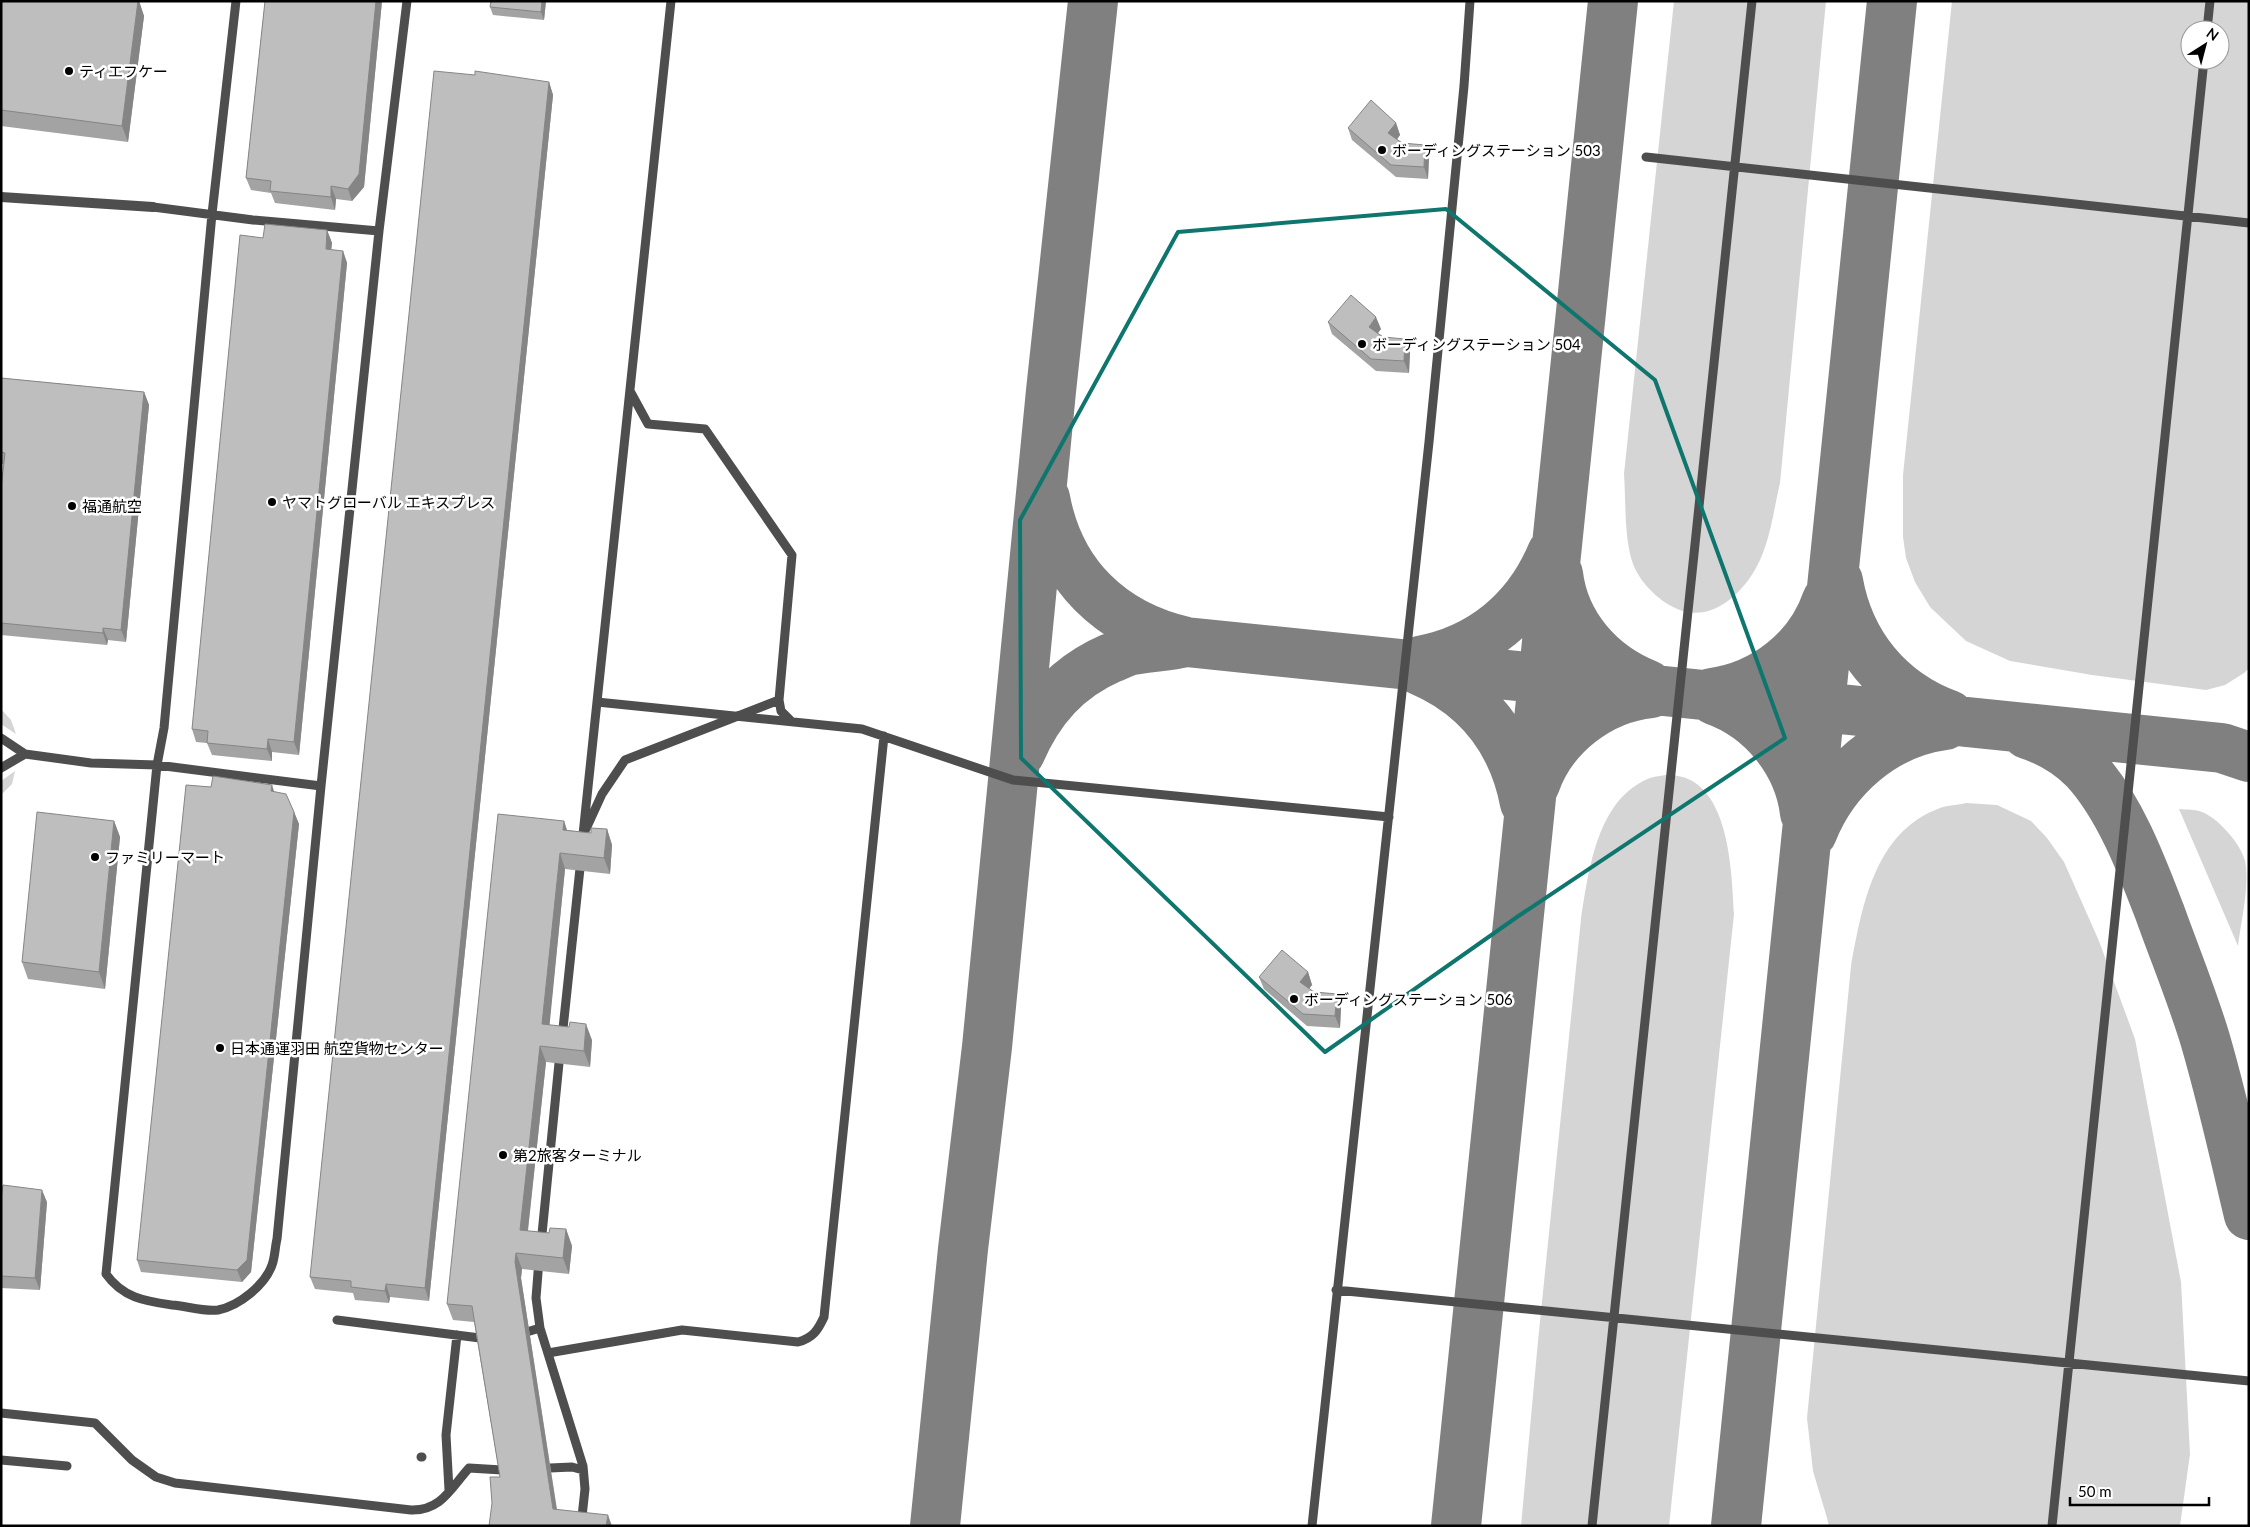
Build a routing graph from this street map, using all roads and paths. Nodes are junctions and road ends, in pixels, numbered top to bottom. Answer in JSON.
{"nodes":[{"id":1,"x":236,"y":1,"type":"edge"},
{"id":2,"x":407,"y":1,"type":"edge"},
{"id":3,"x":671,"y":1,"type":"edge"},
{"id":4,"x":1470,"y":1,"type":"edge"},
{"id":5,"x":1752,"y":1,"type":"edge"},
{"id":6,"x":2210,"y":1,"type":"edge"},
{"id":7,"x":2208,"y":20,"type":"edge"},
{"id":8,"x":2203,"y":70,"type":"edge"},
{"id":9,"x":1646,"y":157,"type":"dead end"},
{"id":10,"x":1734,"y":166,"type":"junction"},
{"id":11,"x":1,"y":197,"type":"edge"},
{"id":12,"x":153,"y":207,"type":"joint"},
{"id":13,"x":212,"y":214,"type":"junction"},
{"id":14,"x":2187,"y":217,"type":"junction"},
{"id":15,"x":2249,"y":223,"type":"edge"},
{"id":16,"x":380,"y":230,"type":"junction"},
{"id":17,"x":630,"y":391,"type":"junction"},
{"id":18,"x":779,"y":700,"type":"junction"},
{"id":19,"x":597,"y":702,"type":"junction"},
{"id":20,"x":738,"y":716,"type":"junction"},
{"id":21,"x":791,"y":721,"type":"junction"},
{"id":22,"x":884,"y":736,"type":"junction"},
{"id":23,"x":1,"y":738,"type":"edge"},
{"id":24,"x":25,"y":754,"type":"junction"},
{"id":25,"x":157,"y":765,"type":"junction"},
{"id":26,"x":1,"y":768,"type":"edge"},
{"id":27,"x":321,"y":786,"type":"junction"},
{"id":28,"x":1389,"y":817,"type":"junction"},
{"id":29,"x":583,"y":836,"type":"junction"},
{"id":30,"x":1336,"y":1290,"type":"junction"},
{"id":31,"x":1613,"y":1319,"type":"junction"},
{"id":32,"x":337,"y":1320,"type":"dead end"},
{"id":33,"x":540,"y":1328,"type":"junction"},
{"id":34,"x":530,"y":1331,"type":"dead end"},
{"id":35,"x":457,"y":1335,"type":"junction"},
{"id":36,"x":480,"y":1338,"type":"edge"},
{"id":37,"x":548,"y":1353,"type":"junction"},
{"id":38,"x":2069,"y":1363,"type":"junction"},
{"id":39,"x":2249,"y":1381,"type":"edge"},
{"id":40,"x":1,"y":1413,"type":"edge"},
{"id":41,"x":1,"y":1460,"type":"edge"},
{"id":42,"x":67,"y":1466,"type":"dead end"},
{"id":43,"x":550,"y":1468,"type":"dead end"},
{"id":44,"x":502,"y":1470,"type":"edge"},
{"id":45,"x":583,"y":1470,"type":"junction"},
{"id":46,"x":449,"y":1490,"type":"junction"},
{"id":47,"x":582,"y":1526,"type":"edge"},
{"id":48,"x":1312,"y":1526,"type":"edge"},
{"id":49,"x":1592,"y":1526,"type":"edge"},
{"id":50,"x":2052,"y":1526,"type":"edge"}],
"edges":[{"from":1,"to":13,"type":"lane"},
{"from":2,"to":16,"type":"lane"},
{"from":3,"to":17,"type":"lane"},
{"from":4,"to":28,"type":"lane"},
{"from":5,"to":10,"type":"lane"},
{"from":6,"to":7,"type":"lane"},
{"from":8,"to":14,"type":"lane"},
{"from":9,"to":10,"type":"lane"},
{"from":10,"to":14,"type":"lane"},
{"from":10,"to":31,"type":"lane"},
{"from":11,"to":12,"type":"street"},
{"from":12,"to":13,"type":"lane"},
{"from":13,"to":16,"type":"lane"},
{"from":13,"to":25,"type":"lane"},
{"from":14,"to":15,"type":"lane"},
{"from":14,"to":38,"type":"lane"},
{"from":16,"to":27,"type":"lane"},
{"from":17,"to":18,"type":"lane"},
{"from":17,"to":19,"type":"lane"},
{"from":18,"to":20,"type":"lane"},
{"from":18,"to":21,"type":"lane"},
{"from":19,"to":20,"type":"lane"},
{"from":19,"to":29,"type":"lane"},
{"from":20,"to":21,"type":"lane"},
{"from":20,"to":29,"type":"lane"},
{"from":21,"to":22,"type":"lane"},
{"from":22,"to":28,"type":"lane"},
{"from":22,"to":37,"type":"lane"},
{"from":23,"to":24,"type":"lane"},
{"from":24,"to":25,"type":"lane"},
{"from":24,"to":26,"type":"lane"},
{"from":25,"to":27,"type":"lane"},
{"from":25,"to":27,"type":"lane"},
{"from":28,"to":30,"type":"lane"},
{"from":29,"to":33,"type":"lane"},
{"from":30,"to":31,"type":"lane"},
{"from":30,"to":48,"type":"lane"},
{"from":31,"to":38,"type":"lane"},
{"from":31,"to":49,"type":"lane"},
{"from":32,"to":35,"type":"lane"},
{"from":33,"to":34,"type":"lane"},
{"from":33,"to":37,"type":"lane"},
{"from":35,"to":36,"type":"lane"},
{"from":35,"to":46,"type":"lane"},
{"from":37,"to":45,"type":"lane"},
{"from":38,"to":39,"type":"lane"},
{"from":38,"to":50,"type":"lane"},
{"from":40,"to":46,"type":"lane"},
{"from":41,"to":42,"type":"lane"},
{"from":43,"to":45,"type":"lane"},
{"from":44,"to":46,"type":"lane"},
{"from":45,"to":47,"type":"lane"}]}
